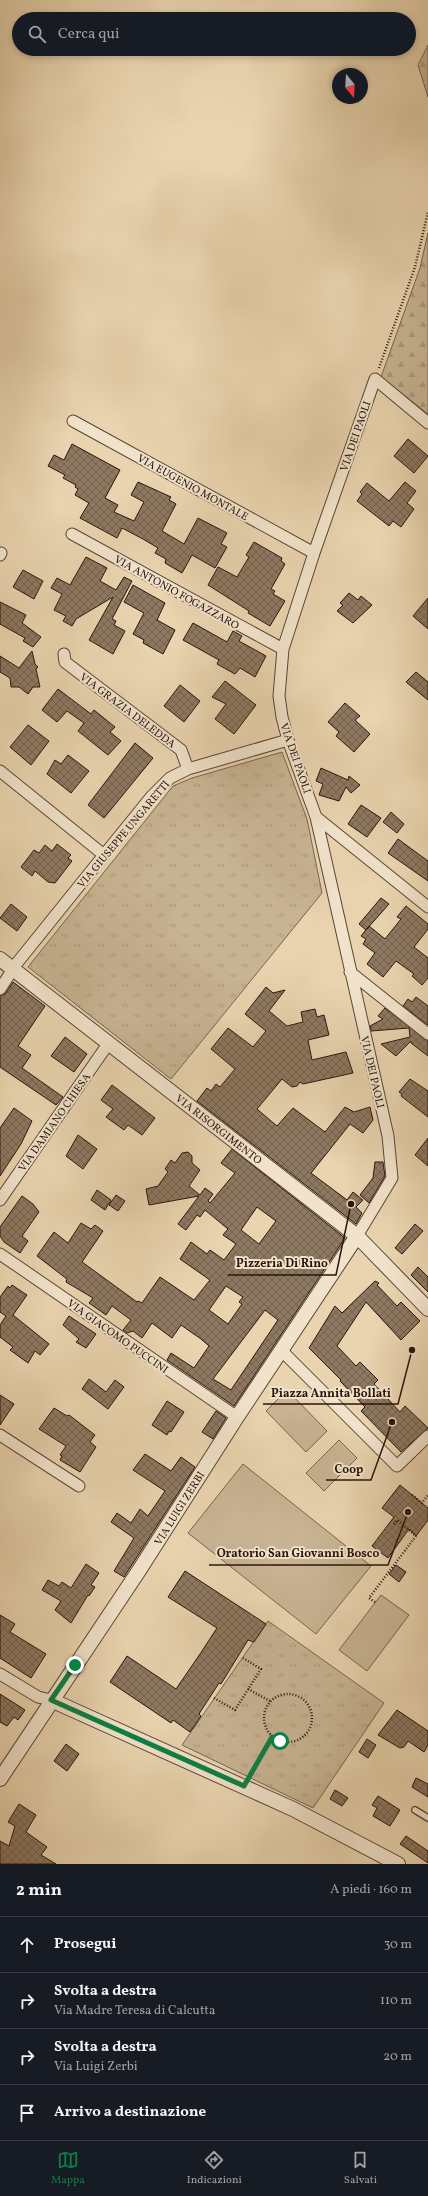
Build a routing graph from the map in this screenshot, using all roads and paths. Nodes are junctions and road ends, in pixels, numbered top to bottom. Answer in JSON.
{"nodes":[{"id":1,"x":428,"y":212,"type":"edge"},
{"id":2,"x":375,"y":379,"type":"junction"},
{"id":3,"x":73,"y":421,"type":"dead end"},
{"id":4,"x":428,"y":423,"type":"edge"},
{"id":5,"x":72,"y":534,"type":"dead end"},
{"id":6,"x":314,"y":553,"type":"junction"},
{"id":7,"x":283,"y":650,"type":"junction"},
{"id":8,"x":64,"y":654,"type":"dead end"},
{"id":9,"x":288,"y":740,"type":"junction"},
{"id":10,"x":188,"y":769,"type":"junction"},
{"id":11,"x":0,"y":771,"type":"edge"},
{"id":12,"x":316,"y":817,"type":"junction"},
{"id":13,"x":104,"y":855,"type":"junction"},
{"id":14,"x":428,"y":907,"type":"edge"},
{"id":15,"x":0,"y":960,"type":"edge"},
{"id":16,"x":13,"y":969,"type":"junction"},
{"id":17,"x":350,"y":972,"type":"junction"},
{"id":18,"x":0,"y":989,"type":"edge"},
{"id":19,"x":428,"y":1034,"type":"edge"},
{"id":20,"x":108,"y":1044,"type":"junction"},
{"id":21,"x":0,"y":1200,"type":"edge"},
{"id":22,"x":357,"y":1236,"type":"junction"},
{"id":23,"x":0,"y":1254,"type":"edge"},
{"id":24,"x":428,"y":1309,"type":"edge"},
{"id":25,"x":282,"y":1351,"type":"junction"},
{"id":26,"x":237,"y":1417,"type":"junction"},
{"id":27,"x":0,"y":1435,"type":"edge"},
{"id":28,"x":428,"y":1436,"type":"edge"},
{"id":29,"x":79,"y":1486,"type":"dead end"},
{"id":30,"x":412,"y":1495,"type":"dead end"},
{"id":31,"x":428,"y":1495,"type":"edge"},
{"id":32,"x":393,"y":1525,"type":"dead end"},
{"id":33,"x":375,"y":1602,"type":"dead end"},
{"id":34,"x":243,"y":1658,"type":"dead end"},
{"id":35,"x":0,"y":1674,"type":"edge"},
{"id":36,"x":248,"y":1689,"type":"junction"},
{"id":37,"x":214,"y":1698,"type":"dead end"},
{"id":38,"x":51,"y":1700,"type":"junction"},
{"id":39,"x":270,"y":1701,"type":"junction"},
{"id":40,"x":272,"y":1737,"type":"junction"},
{"id":41,"x":0,"y":1779,"type":"edge"},
{"id":42,"x":244,"y":1786,"type":"junction"},
{"id":43,"x":415,"y":1810,"type":"dead end"},
{"id":44,"x":428,"y":1818,"type":"edge"},
{"id":45,"x":398,"y":1864,"type":"edge"}],
"edges":[{"from":1,"to":2,"type":"path"},
{"from":2,"to":4,"type":"street"},
{"from":2,"to":6,"type":"street","name":"VIA DEI PAOLI"},
{"from":3,"to":6,"type":"street","name":"VIA EUGENIO MONTALE"},
{"from":5,"to":7,"type":"street","name":"VIA ANTONIO FOGAZZARO"},
{"from":6,"to":7,"type":"street","name":"VIA DEI PAOLI"},
{"from":7,"to":9,"type":"street","name":"VIA DEI PAOLI"},
{"from":8,"to":10,"type":"street","name":"VIA GRAZIA DELEDDA"},
{"from":9,"to":10,"type":"street","name":"VIA GIUSEPPE UNGARETTI"},
{"from":9,"to":12,"type":"street","name":"VIA DEI PAOLI"},
{"from":10,"to":13,"type":"street","name":"VIA GIUSEPPE UNGARETTI"},
{"from":11,"to":13,"type":"street"},
{"from":12,"to":14,"type":"street"},
{"from":12,"to":17,"type":"street","name":"VIA DEI PAOLI"},
{"from":13,"to":16,"type":"street","name":"VIA GIUSEPPE UNGARETTI"},
{"from":15,"to":16,"type":"street","name":"VIA RISORGIMENTO"},
{"from":16,"to":18,"type":"street","name":"VIA GIUSEPPE UNGARETTI"},
{"from":16,"to":20,"type":"street","name":"VIA RISORGIMENTO"},
{"from":17,"to":19,"type":"street"},
{"from":17,"to":22,"type":"street","name":"VIA DEI PAOLI"},
{"from":20,"to":21,"type":"street","name":"VIA DAMIANO CHIESA"},
{"from":20,"to":22,"type":"street","name":"VIA RISORGIMENTO"},
{"from":22,"to":24,"type":"street","name":"VIA RISORGIMENTO"},
{"from":22,"to":25,"type":"street","name":"VIA LUIGI ZERBI"},
{"from":23,"to":26,"type":"street","name":"VIA GIACOMO PUCCINI"},
{"from":25,"to":26,"type":"street","name":"VIA LUIGI ZERBI"},
{"from":25,"to":28,"type":"street"},
{"from":26,"to":38,"type":"street","name":"VIA LUIGI ZERBI"},
{"from":27,"to":29,"type":"street"},
{"from":30,"to":31,"type":"path"},
{"from":32,"to":33,"type":"path"},
{"from":34,"to":36,"type":"path"},
{"from":35,"to":38,"type":"street"},
{"from":36,"to":37,"type":"path"},
{"from":36,"to":39,"type":"path"},
{"from":38,"to":41,"type":"street","name":"VIA LUIGI ZERBI"},
{"from":38,"to":42,"type":"street"},
{"from":39,"to":40,"type":"path"},
{"from":39,"to":40,"type":"path"},
{"from":40,"to":42,"type":"path"},
{"from":42,"to":45,"type":"street"},
{"from":43,"to":44,"type":"lane"}]}
